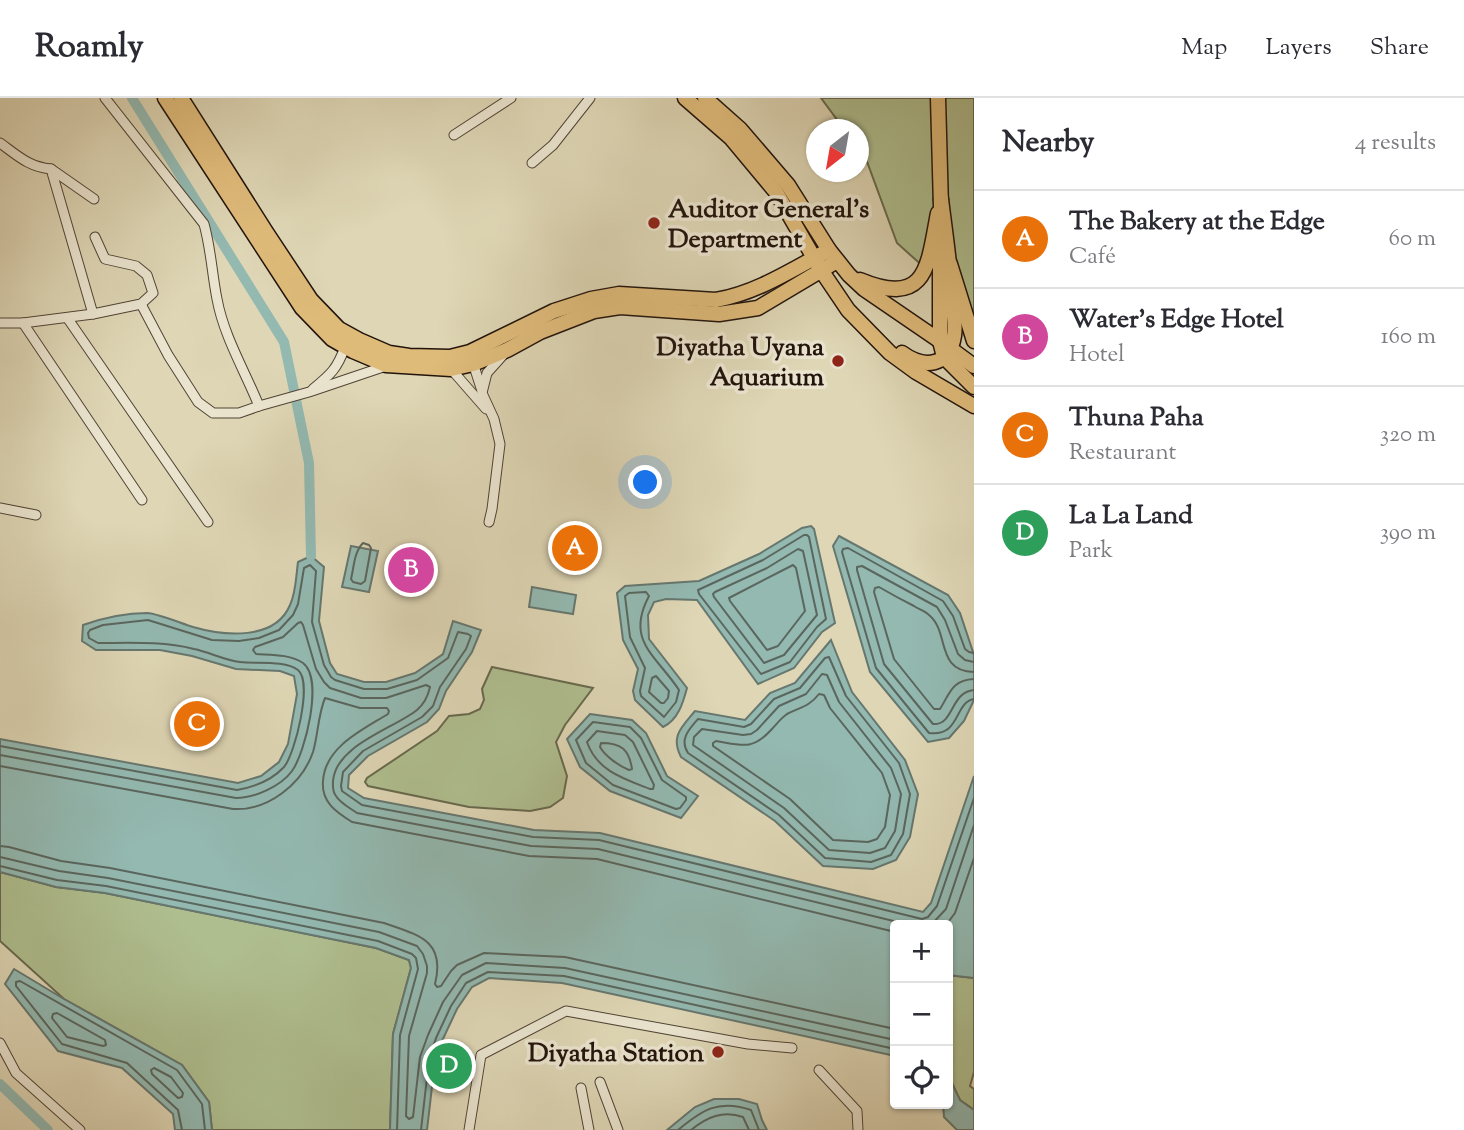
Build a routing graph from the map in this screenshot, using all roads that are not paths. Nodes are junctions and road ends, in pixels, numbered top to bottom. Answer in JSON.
{"nodes":[{"id":1,"x":105,"y":98,"type":"edge"},
{"id":2,"x":165,"y":98,"type":"edge"},
{"id":3,"x":181,"y":98,"type":"edge"},
{"id":4,"x":512,"y":98,"type":"edge"},
{"id":5,"x":590,"y":98,"type":"edge"},
{"id":6,"x":685,"y":98,"type":"edge"},
{"id":7,"x":705,"y":98,"type":"edge"},
{"id":8,"x":938,"y":98,"type":"edge"},
{"id":9,"x":454,"y":135,"type":"dead end"},
{"id":10,"x":0,"y":143,"type":"edge"},
{"id":11,"x":532,"y":163,"type":"dead end"},
{"id":12,"x":51,"y":169,"type":"junction"},
{"id":13,"x":94,"y":199,"type":"dead end"},
{"id":14,"x":941,"y":199,"type":"junction"},
{"id":15,"x":95,"y":237,"type":"dead end"},
{"id":16,"x":833,"y":256,"type":"junction"},
{"id":17,"x":818,"y":264,"type":"junction"},
{"id":18,"x":950,"y":264,"type":"junction"},
{"id":19,"x":849,"y":275,"type":"junction"},
{"id":20,"x":141,"y":303,"type":"junction"},
{"id":21,"x":93,"y":314,"type":"junction"},
{"id":22,"x":68,"y":319,"type":"junction"},
{"id":23,"x":0,"y":323,"type":"edge"},
{"id":24,"x":23,"y":323,"type":"junction"},
{"id":25,"x":862,"y":325,"type":"junction"},
{"id":26,"x":974,"y":341,"type":"edge"},
{"id":27,"x":345,"y":347,"type":"junction"},
{"id":28,"x":945,"y":349,"type":"junction"},
{"id":29,"x":507,"y":350,"type":"junction"},
{"id":30,"x":472,"y":358,"type":"junction"},
{"id":31,"x":386,"y":365,"type":"junction"},
{"id":32,"x":974,"y":366,"type":"edge"},
{"id":33,"x":451,"y":369,"type":"junction"},
{"id":34,"x":974,"y":387,"type":"edge"},
{"id":35,"x":309,"y":392,"type":"junction"},
{"id":36,"x":482,"y":393,"type":"junction"},
{"id":37,"x":259,"y":406,"type":"junction"},
{"id":38,"x":974,"y":406,"type":"edge"},
{"id":39,"x":494,"y":419,"type":"junction"},
{"id":40,"x":142,"y":500,"type":"dead end"},
{"id":41,"x":0,"y":508,"type":"edge"},
{"id":42,"x":36,"y":514,"type":"dead end"},
{"id":43,"x":208,"y":522,"type":"dead end"},
{"id":44,"x":489,"y":522,"type":"dead end"},
{"id":45,"x":0,"y":1043,"type":"edge"},
{"id":46,"x":792,"y":1048,"type":"dead end"},
{"id":47,"x":819,"y":1070,"type":"dead end"},
{"id":48,"x":600,"y":1082,"type":"dead end"},
{"id":49,"x":581,"y":1088,"type":"dead end"},
{"id":50,"x":80,"y":1130,"type":"edge"},
{"id":51,"x":469,"y":1130,"type":"edge"},
{"id":52,"x":589,"y":1130,"type":"edge"},
{"id":53,"x":618,"y":1130,"type":"edge"},
{"id":54,"x":858,"y":1130,"type":"edge"}],
"edges":[{"from":1,"to":37,"type":"street"},
{"from":2,"to":27,"type":"main road"},
{"from":3,"to":30,"type":"main road"},
{"from":4,"to":9,"type":"street"},
{"from":5,"to":11,"type":"street"},
{"from":6,"to":17,"type":"main road"},
{"from":7,"to":16,"type":"main road"},
{"from":8,"to":14,"type":"main road"},
{"from":10,"to":12,"type":"street"},
{"from":12,"to":13,"type":"street"},
{"from":12,"to":21,"type":"street"},
{"from":14,"to":18,"type":"main road"},
{"from":14,"to":19,"type":"main road"},
{"from":14,"to":28,"type":"main road"},
{"from":15,"to":20,"type":"street"},
{"from":16,"to":17,"type":"main road"},
{"from":16,"to":19,"type":"main road"},
{"from":17,"to":25,"type":"main road"},
{"from":17,"to":29,"type":"main road"},
{"from":17,"to":30,"type":"main road"},
{"from":18,"to":26,"type":"main road"},
{"from":18,"to":28,"type":"main road"},
{"from":19,"to":28,"type":"main road"},
{"from":20,"to":21,"type":"street"},
{"from":20,"to":37,"type":"street"},
{"from":21,"to":22,"type":"street"},
{"from":22,"to":24,"type":"street"},
{"from":22,"to":43,"type":"street"},
{"from":23,"to":24,"type":"street"},
{"from":24,"to":40,"type":"street"},
{"from":25,"to":28,"type":"main road"},
{"from":25,"to":38,"type":"main road"},
{"from":27,"to":31,"type":"main road"},
{"from":27,"to":35,"type":"street"},
{"from":28,"to":32,"type":"main road"},
{"from":28,"to":34,"type":"main road"},
{"from":29,"to":30,"type":"main road"},
{"from":29,"to":36,"type":"street"},
{"from":30,"to":33,"type":"main road"},
{"from":30,"to":36,"type":"street"},
{"from":31,"to":33,"type":"main road"},
{"from":31,"to":35,"type":"street"},
{"from":33,"to":39,"type":"street"},
{"from":35,"to":37,"type":"street"},
{"from":36,"to":39,"type":"street"},
{"from":39,"to":44,"type":"street"},
{"from":41,"to":42,"type":"street"},
{"from":45,"to":50,"type":"street"},
{"from":46,"to":51,"type":"street"},
{"from":47,"to":54,"type":"street"},
{"from":48,"to":53,"type":"street"},
{"from":49,"to":52,"type":"street"}]}
